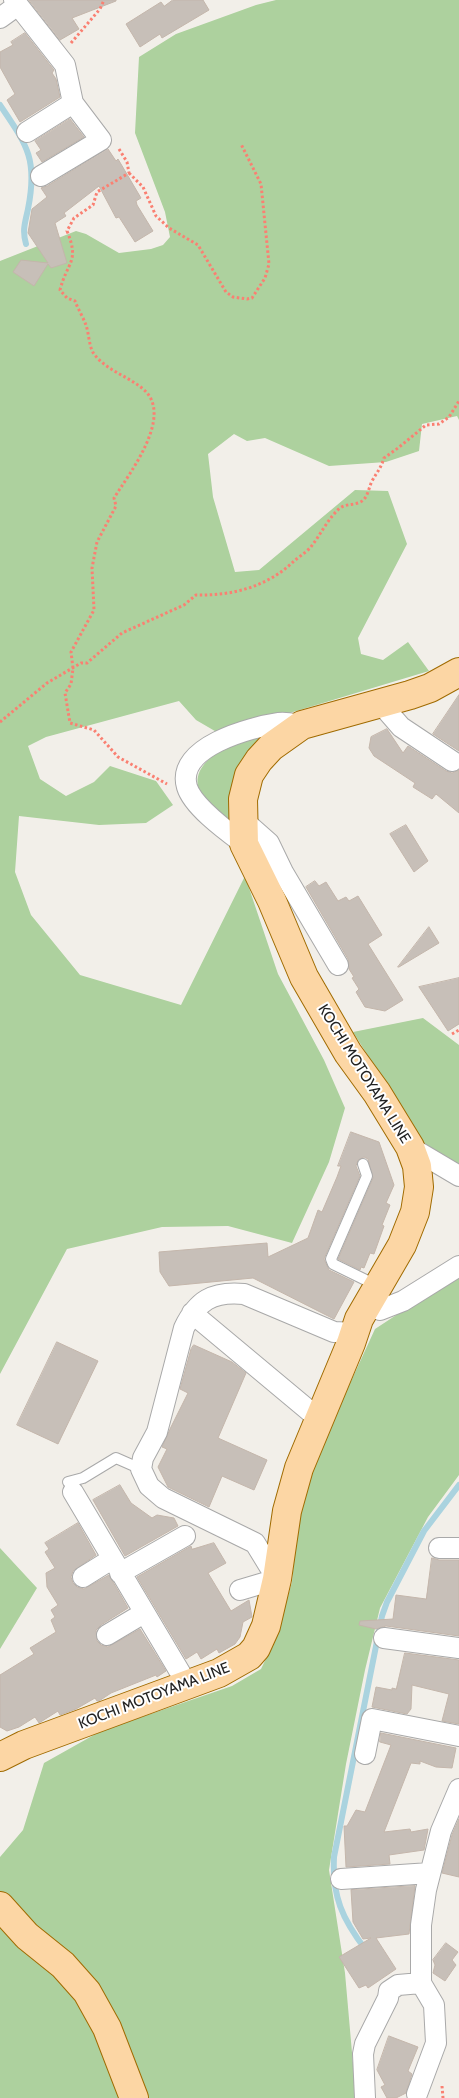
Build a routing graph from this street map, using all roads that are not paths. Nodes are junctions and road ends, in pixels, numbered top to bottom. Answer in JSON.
{"nodes":[{"id":1,"x":16,"y":3,"type":"edge"},
{"id":2,"x":0,"y":18,"type":"edge"},
{"id":3,"x":74,"y":103,"type":"junction"},
{"id":4,"x":26,"y":132,"type":"dead end"},
{"id":5,"x":41,"y":176,"type":"dead end"},
{"id":6,"x":459,"y":672,"type":"edge"},
{"id":7,"x":381,"y":704,"type":"junction"},
{"id":8,"x":302,"y":725,"type":"junction"},
{"id":9,"x":452,"y":761,"type":"dead end"},
{"id":10,"x":243,"y":832,"type":"junction"},
{"id":11,"x":338,"y":965,"type":"dead end"},
{"id":12,"x":410,"y":1147,"type":"junction"},
{"id":13,"x":363,"y":1164,"type":"dead end"},
{"id":14,"x":459,"y":1176,"type":"edge"},
{"id":15,"x":459,"y":1266,"type":"edge"},
{"id":16,"x":373,"y":1295,"type":"junction"},
{"id":17,"x":192,"y":1313,"type":"junction"},
{"id":18,"x":355,"y":1333,"type":"junction"},
{"id":19,"x":319,"y":1418,"type":"junction"},
{"id":20,"x":141,"y":1469,"type":"junction"},
{"id":21,"x":70,"y":1487,"type":"joint"},
{"id":22,"x":185,"y":1536,"type":"dead end"},
{"id":23,"x":116,"y":1566,"type":"junction"},
{"id":24,"x":82,"y":1577,"type":"dead end"},
{"id":25,"x":277,"y":1579,"type":"junction"},
{"id":26,"x":240,"y":1590,"type":"dead end"},
{"id":27,"x":144,"y":1613,"type":"junction"},
{"id":28,"x":107,"y":1635,"type":"dead end"},
{"id":29,"x":384,"y":1638,"type":"dead end"},
{"id":30,"x":459,"y":1648,"type":"edge"},
{"id":31,"x":186,"y":1684,"type":"junction"},
{"id":32,"x":459,"y":1736,"type":"edge"},
{"id":33,"x":365,"y":1754,"type":"dead end"},
{"id":34,"x":0,"y":1757,"type":"edge"},
{"id":35,"x":459,"y":1789,"type":"edge"},
{"id":36,"x":430,"y":1873,"type":"junction"},
{"id":37,"x":341,"y":1879,"type":"dead end"},
{"id":38,"x":0,"y":1906,"type":"edge"},
{"id":39,"x":421,"y":1983,"type":"junction"},
{"id":40,"x":417,"y":2094,"type":"dead end"},
{"id":41,"x":134,"y":2098,"type":"edge"},
{"id":42,"x":365,"y":2098,"type":"edge"}],
"edges":[{"from":1,"to":2,"type":"street"},
{"from":1,"to":3,"type":"street"},
{"from":3,"to":4,"type":"street"},
{"from":3,"to":5,"type":"street"},
{"from":6,"to":7,"type":"main road","name":"KOCHI MOTOYAMA LINE"},
{"from":7,"to":8,"type":"main road","name":"KOCHI MOTOYAMA LINE"},
{"from":7,"to":9,"type":"street"},
{"from":8,"to":10,"type":"main road","name":"KOCHI MOTOYAMA LINE"},
{"from":8,"to":10,"type":"street"},
{"from":10,"to":11,"type":"street"},
{"from":10,"to":12,"type":"main road","name":"KOCHI MOTOYAMA LINE"},
{"from":12,"to":14,"type":"street"},
{"from":12,"to":16,"type":"main road","name":"KOCHI MOTOYAMA LINE"},
{"from":13,"to":16,"type":"lane"},
{"from":15,"to":16,"type":"street"},
{"from":16,"to":18,"type":"main road","name":"KOCHI MOTOYAMA LINE"},
{"from":17,"to":18,"type":"street"},
{"from":17,"to":19,"type":"street"},
{"from":17,"to":20,"type":"street"},
{"from":18,"to":19,"type":"main road","name":"KOCHI MOTOYAMA LINE"},
{"from":19,"to":25,"type":"main road","name":"KOCHI MOTOYAMA LINE"},
{"from":20,"to":21,"type":"lane"},
{"from":20,"to":25,"type":"street"},
{"from":21,"to":23,"type":"street"},
{"from":22,"to":23,"type":"street"},
{"from":23,"to":24,"type":"street"},
{"from":23,"to":27,"type":"street"},
{"from":25,"to":26,"type":"street"},
{"from":25,"to":31,"type":"main road","name":"KOCHI MOTOYAMA LINE"},
{"from":27,"to":28,"type":"street"},
{"from":27,"to":31,"type":"street"},
{"from":29,"to":30,"type":"street"},
{"from":31,"to":34,"type":"main road","name":"KOCHI MOTOYAMA LINE"},
{"from":32,"to":33,"type":"street"},
{"from":35,"to":36,"type":"street"},
{"from":36,"to":37,"type":"street"},
{"from":36,"to":39,"type":"street"},
{"from":38,"to":41,"type":"main road"},
{"from":39,"to":40,"type":"street"},
{"from":39,"to":42,"type":"street"}]}
